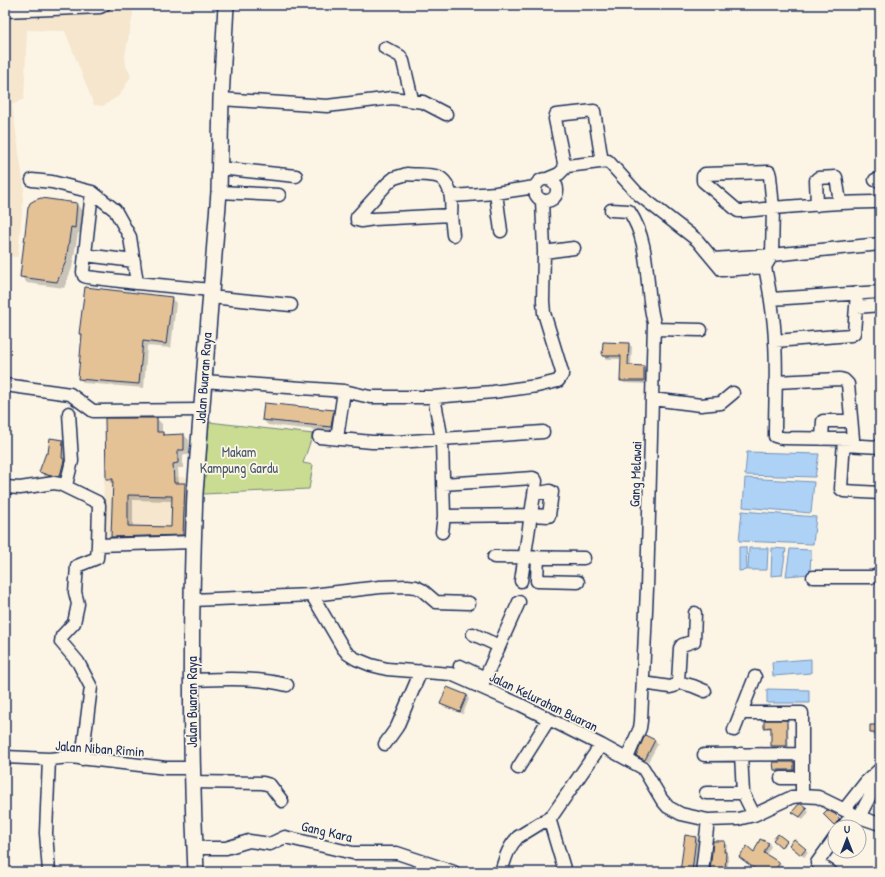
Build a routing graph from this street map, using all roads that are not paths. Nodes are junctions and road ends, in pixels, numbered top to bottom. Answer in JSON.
{"nodes":[{"id":1,"x":104,"y":5,"type":"edge"},
{"id":2,"x":226,"y":5,"type":"edge"},
{"id":3,"x":5,"y":11,"type":"edge"},
{"id":4,"x":385,"y":48,"type":"dead end"},
{"id":5,"x":221,"y":99,"type":"junction"},
{"id":6,"x":412,"y":99,"type":"junction"},
{"id":7,"x":446,"y":114,"type":"dead end"},
{"id":8,"x":602,"y":162,"type":"junction"},
{"id":9,"x":219,"y":168,"type":"junction"},
{"id":10,"x":565,"y":168,"type":"junction"},
{"id":11,"x":296,"y":176,"type":"dead end"},
{"id":12,"x":547,"y":179,"type":"junction"},
{"id":13,"x":32,"y":180,"type":"dead end"},
{"id":14,"x":536,"y":187,"type":"junction"},
{"id":15,"x":92,"y":192,"type":"junction"},
{"id":16,"x":218,"y":192,"type":"junction"},
{"id":17,"x":496,"y":193,"type":"junction"},
{"id":18,"x":279,"y":196,"type":"dead end"},
{"id":19,"x":452,"y":196,"type":"junction"},
{"id":20,"x":373,"y":199,"type":"junction"},
{"id":21,"x":542,"y":200,"type":"junction"},
{"id":22,"x":840,"y":202,"type":"junction"},
{"id":23,"x":874,"y":202,"type":"dead end"},
{"id":24,"x":817,"y":205,"type":"junction"},
{"id":25,"x":773,"y":208,"type":"junction"},
{"id":26,"x":611,"y":210,"type":"dead end"},
{"id":27,"x":451,"y":215,"type":"junction"},
{"id":28,"x":374,"y":219,"type":"junction"},
{"id":29,"x":501,"y":231,"type":"dead end"},
{"id":30,"x":453,"y":235,"type":"dead end"},
{"id":31,"x":880,"y":244,"type":"edge"},
{"id":32,"x":574,"y":248,"type":"dead end"},
{"id":33,"x":544,"y":252,"type":"junction"},
{"id":34,"x":85,"y":255,"type":"junction"},
{"id":35,"x":772,"y":255,"type":"junction"},
{"id":36,"x":713,"y":259,"type":"junction"},
{"id":37,"x":134,"y":261,"type":"junction"},
{"id":38,"x":765,"y":267,"type":"junction"},
{"id":39,"x":137,"y":284,"type":"junction"},
{"id":40,"x":880,"y":292,"type":"edge"},
{"id":41,"x":857,"y":293,"type":"junction"},
{"id":42,"x":211,"y":294,"type":"junction"},
{"id":43,"x":771,"y":299,"type":"junction"},
{"id":44,"x":291,"y":305,"type":"dead end"},
{"id":45,"x":880,"y":305,"type":"edge"},
{"id":46,"x":857,"y":307,"type":"junction"},
{"id":47,"x":654,"y":329,"type":"junction"},
{"id":48,"x":700,"y":330,"type":"dead end"},
{"id":49,"x":775,"y":341,"type":"junction"},
{"id":50,"x":203,"y":381,"type":"junction"},
{"id":51,"x":775,"y":382,"type":"junction"},
{"id":52,"x":5,"y":385,"type":"edge"},
{"id":53,"x":344,"y":391,"type":"junction"},
{"id":54,"x":733,"y":393,"type":"dead end"},
{"id":55,"x":434,"y":397,"type":"junction"},
{"id":56,"x":652,"y":399,"type":"junction"},
{"id":57,"x":201,"y":410,"type":"junction"},
{"id":58,"x":69,"y":414,"type":"dead end"},
{"id":59,"x":852,"y":421,"type":"junction"},
{"id":60,"x":543,"y":432,"type":"dead end"},
{"id":61,"x":319,"y":437,"type":"dead end"},
{"id":62,"x":337,"y":438,"type":"junction"},
{"id":63,"x":822,"y":439,"type":"junction"},
{"id":64,"x":442,"y":440,"type":"junction"},
{"id":65,"x":844,"y":442,"type":"junction"},
{"id":66,"x":880,"y":446,"type":"edge"},
{"id":67,"x":443,"y":484,"type":"junction"},
{"id":68,"x":66,"y":486,"type":"junction"},
{"id":69,"x":5,"y":487,"type":"edge"},
{"id":70,"x":880,"y":493,"type":"edge"},
{"id":71,"x":534,"y":494,"type":"junction"},
{"id":72,"x":531,"y":515,"type":"junction"},
{"id":73,"x":444,"y":516,"type":"junction"},
{"id":74,"x":442,"y":532,"type":"dead end"},
{"id":75,"x":193,"y":542,"type":"junction"},
{"id":76,"x":98,"y":545,"type":"junction"},
{"id":77,"x":494,"y":557,"type":"dead end"},
{"id":78,"x":525,"y":557,"type":"junction"},
{"id":79,"x":538,"y":557,"type":"junction"},
{"id":80,"x":584,"y":558,"type":"dead end"},
{"id":81,"x":880,"y":574,"type":"edge"},
{"id":82,"x":813,"y":577,"type":"dead end"},
{"id":83,"x":521,"y":581,"type":"dead end"},
{"id":84,"x":578,"y":582,"type":"dead end"},
{"id":85,"x":312,"y":595,"type":"junction"},
{"id":86,"x":192,"y":600,"type":"junction"},
{"id":87,"x":518,"y":602,"type":"dead end"},
{"id":88,"x":469,"y":603,"type":"dead end"},
{"id":89,"x":695,"y":613,"type":"dead end"},
{"id":90,"x":473,"y":634,"type":"dead end"},
{"id":91,"x":499,"y":646,"type":"junction"},
{"id":92,"x":460,"y":666,"type":"dead end"},
{"id":93,"x":421,"y":671,"type":"junction"},
{"id":94,"x":754,"y":677,"type":"dead end"},
{"id":95,"x":191,"y":680,"type":"junction"},
{"id":96,"x":483,"y":682,"type":"junction"},
{"id":97,"x":678,"y":682,"type":"junction"},
{"id":98,"x":643,"y":683,"type":"junction"},
{"id":99,"x":287,"y":685,"type":"dead end"},
{"id":100,"x":705,"y":691,"type":"dead end"},
{"id":101,"x":741,"y":713,"type":"junction"},
{"id":102,"x":548,"y":719,"type":"junction"},
{"id":103,"x":734,"y":730,"type":"dead end"},
{"id":104,"x":384,"y":744,"type":"dead end"},
{"id":105,"x":601,"y":745,"type":"junction"},
{"id":106,"x":741,"y":754,"type":"junction"},
{"id":107,"x":802,"y":754,"type":"junction"},
{"id":108,"x":704,"y":755,"type":"dead end"},
{"id":109,"x":5,"y":757,"type":"edge"},
{"id":110,"x":627,"y":758,"type":"junction"},
{"id":111,"x":49,"y":759,"type":"junction"},
{"id":112,"x":82,"y":759,"type":"junction"},
{"id":113,"x":518,"y":768,"type":"dead end"},
{"id":114,"x":880,"y":769,"type":"edge"},
{"id":115,"x":192,"y":775,"type":"junction"},
{"id":116,"x":781,"y":778,"type":"dead end"},
{"id":117,"x":802,"y":778,"type":"junction"},
{"id":118,"x":880,"y":784,"type":"edge"},
{"id":119,"x":706,"y":793,"type":"dead end"},
{"id":120,"x":743,"y":793,"type":"junction"},
{"id":121,"x":802,"y":796,"type":"junction"},
{"id":122,"x":282,"y":801,"type":"dead end"},
{"id":123,"x":852,"y":814,"type":"junction"},
{"id":124,"x":754,"y":815,"type":"junction"},
{"id":125,"x":550,"y":818,"type":"junction"},
{"id":126,"x":849,"y":819,"type":"edge"},
{"id":127,"x":708,"y":820,"type":"junction"},
{"id":128,"x":880,"y":824,"type":"edge"},
{"id":129,"x":195,"y":848,"type":"junction"},
{"id":130,"x":827,"y":849,"type":"edge"},
{"id":131,"x":49,"y":872,"type":"edge"},
{"id":132,"x":196,"y":872,"type":"edge"},
{"id":133,"x":454,"y":872,"type":"edge"},
{"id":134,"x":501,"y":872,"type":"edge"},
{"id":135,"x":565,"y":872,"type":"edge"},
{"id":136,"x":702,"y":872,"type":"edge"},
{"id":137,"x":830,"y":872,"type":"edge"}],
"edges":[{"from":1,"to":3,"type":"street"},
{"from":2,"to":5,"type":"main road","name":"Jalan Buaran Raya"},
{"from":4,"to":6,"type":"street"},
{"from":5,"to":6,"type":"street"},
{"from":5,"to":9,"type":"main road","name":"Jalan Buaran Raya"},
{"from":6,"to":7,"type":"street"},
{"from":8,"to":10,"type":"street"},
{"from":8,"to":10,"type":"street"},
{"from":8,"to":36,"type":"street"},
{"from":9,"to":11,"type":"street"},
{"from":9,"to":16,"type":"main road","name":"Jalan Buaran Raya"},
{"from":10,"to":12,"type":"street"},
{"from":12,"to":14,"type":"street"},
{"from":12,"to":21,"type":"street"},
{"from":13,"to":15,"type":"street"},
{"from":14,"to":17,"type":"street"},
{"from":14,"to":21,"type":"street"},
{"from":15,"to":34,"type":"street"},
{"from":15,"to":37,"type":"street"},
{"from":16,"to":18,"type":"street"},
{"from":16,"to":42,"type":"main road","name":"Jalan Buaran Raya"},
{"from":17,"to":19,"type":"street"},
{"from":17,"to":29,"type":"street"},
{"from":19,"to":20,"type":"street"},
{"from":19,"to":27,"type":"street"},
{"from":20,"to":28,"type":"street"},
{"from":20,"to":28,"type":"street"},
{"from":21,"to":33,"type":"street"},
{"from":22,"to":23,"type":"street"},
{"from":22,"to":24,"type":"street"},
{"from":22,"to":24,"type":"street"},
{"from":24,"to":25,"type":"street"},
{"from":25,"to":25,"type":"street"},
{"from":25,"to":35,"type":"street"},
{"from":26,"to":47,"type":"street","name":"Gang Melawai"},
{"from":27,"to":28,"type":"street"},
{"from":27,"to":30,"type":"street"},
{"from":31,"to":35,"type":"street"},
{"from":32,"to":33,"type":"street"},
{"from":33,"to":55,"type":"street"},
{"from":34,"to":37,"type":"street"},
{"from":34,"to":39,"type":"street"},
{"from":35,"to":36,"type":"street"},
{"from":35,"to":38,"type":"street"},
{"from":36,"to":38,"type":"street"},
{"from":37,"to":39,"type":"street"},
{"from":38,"to":43,"type":"street"},
{"from":39,"to":42,"type":"street"},
{"from":40,"to":41,"type":"street"},
{"from":41,"to":43,"type":"street"},
{"from":41,"to":46,"type":"street"},
{"from":42,"to":44,"type":"street"},
{"from":42,"to":50,"type":"main road","name":"Jalan Buaran Raya"},
{"from":43,"to":49,"type":"street"},
{"from":45,"to":46,"type":"street"},
{"from":46,"to":49,"type":"street"},
{"from":47,"to":48,"type":"street"},
{"from":47,"to":56,"type":"street","name":"Gang Melawai"},
{"from":49,"to":51,"type":"street"},
{"from":50,"to":53,"type":"street"},
{"from":50,"to":57,"type":"main road","name":"Jalan Buaran Raya"},
{"from":51,"to":59,"type":"street"},
{"from":51,"to":63,"type":"street"},
{"from":52,"to":57,"type":"street"},
{"from":53,"to":55,"type":"street"},
{"from":53,"to":62,"type":"street"},
{"from":54,"to":56,"type":"street"},
{"from":55,"to":64,"type":"street"},
{"from":56,"to":98,"type":"street","name":"Gang Melawai"},
{"from":57,"to":75,"type":"main road","name":"Jalan Buaran Raya"},
{"from":58,"to":68,"type":"street"},
{"from":59,"to":63,"type":"street"},
{"from":59,"to":65,"type":"street"},
{"from":60,"to":64,"type":"street"},
{"from":61,"to":62,"type":"street"},
{"from":62,"to":64,"type":"street"},
{"from":63,"to":65,"type":"street"},
{"from":64,"to":67,"type":"street"},
{"from":65,"to":66,"type":"street"},
{"from":65,"to":70,"type":"street"},
{"from":67,"to":71,"type":"street"},
{"from":67,"to":73,"type":"street"},
{"from":68,"to":69,"type":"street"},
{"from":68,"to":76,"type":"street"},
{"from":71,"to":72,"type":"street"},
{"from":71,"to":72,"type":"street"},
{"from":72,"to":73,"type":"street"},
{"from":72,"to":78,"type":"street"},
{"from":73,"to":74,"type":"street"},
{"from":75,"to":76,"type":"street"},
{"from":75,"to":86,"type":"main road","name":"Jalan Buaran Raya"},
{"from":76,"to":112,"type":"street"},
{"from":77,"to":78,"type":"street"},
{"from":78,"to":79,"type":"street"},
{"from":78,"to":83,"type":"street"},
{"from":79,"to":80,"type":"street"},
{"from":79,"to":84,"type":"street"},
{"from":81,"to":82,"type":"street"},
{"from":85,"to":86,"type":"street"},
{"from":85,"to":88,"type":"street"},
{"from":85,"to":93,"type":"street","name":"Jalan Kelurahan Buaran"},
{"from":86,"to":95,"type":"main road","name":"Jalan Buaran Raya"},
{"from":87,"to":91,"type":"street"},
{"from":89,"to":97,"type":"street"},
{"from":90,"to":91,"type":"street"},
{"from":91,"to":96,"type":"street"},
{"from":92,"to":96,"type":"street"},
{"from":93,"to":96,"type":"street","name":"Jalan Kelurahan Buaran"},
{"from":93,"to":104,"type":"street"},
{"from":94,"to":101,"type":"street"},
{"from":95,"to":99,"type":"street"},
{"from":95,"to":115,"type":"main road","name":"Jalan Buaran Raya"},
{"from":96,"to":102,"type":"street","name":"Jalan Kelurahan Buaran"},
{"from":97,"to":98,"type":"street"},
{"from":97,"to":100,"type":"street"},
{"from":98,"to":110,"type":"street","name":"Gang Melawai"},
{"from":101,"to":103,"type":"street"},
{"from":101,"to":107,"type":"street"},
{"from":102,"to":105,"type":"street","name":"Jalan Kelurahan Buaran"},
{"from":102,"to":113,"type":"street"},
{"from":105,"to":110,"type":"street","name":"Jalan Kelurahan Buaran"},
{"from":105,"to":125,"type":"street"},
{"from":106,"to":107,"type":"street"},
{"from":106,"to":108,"type":"street"},
{"from":106,"to":120,"type":"street"},
{"from":107,"to":117,"type":"street"},
{"from":109,"to":111,"type":"street","name":"Jalan Niban Rimin"},
{"from":110,"to":127,"type":"street","name":"Jalan Kelurahan Buaran"},
{"from":111,"to":112,"type":"street","name":"Jalan Niban Rimin"},
{"from":111,"to":131,"type":"street"},
{"from":112,"to":115,"type":"street","name":"Jalan Niban Rimin"},
{"from":114,"to":123,"type":"street"},
{"from":115,"to":122,"type":"street","name":"Jalan Niban Rimin"},
{"from":115,"to":129,"type":"main road","name":"Jalan Buaran Raya"},
{"from":116,"to":117,"type":"street"},
{"from":117,"to":121,"type":"street"},
{"from":118,"to":123,"type":"street"},
{"from":119,"to":120,"type":"street"},
{"from":120,"to":124,"type":"street"},
{"from":121,"to":123,"type":"street","name":"Jalan Kelurahan Buaran"},
{"from":121,"to":124,"type":"street","name":"Jalan Kelurahan Buaran"},
{"from":123,"to":126,"type":"street"},
{"from":123,"to":128,"type":"street","name":"Jalan Kelurahan Buaran"},
{"from":124,"to":127,"type":"street","name":"Jalan Kelurahan Buaran"},
{"from":125,"to":134,"type":"street"},
{"from":125,"to":135,"type":"street"},
{"from":127,"to":136,"type":"street"},
{"from":129,"to":132,"type":"main road","name":"Jalan Buaran Raya"},
{"from":129,"to":133,"type":"street","name":"Gang Kara"},
{"from":130,"to":137,"type":"street"}]}
